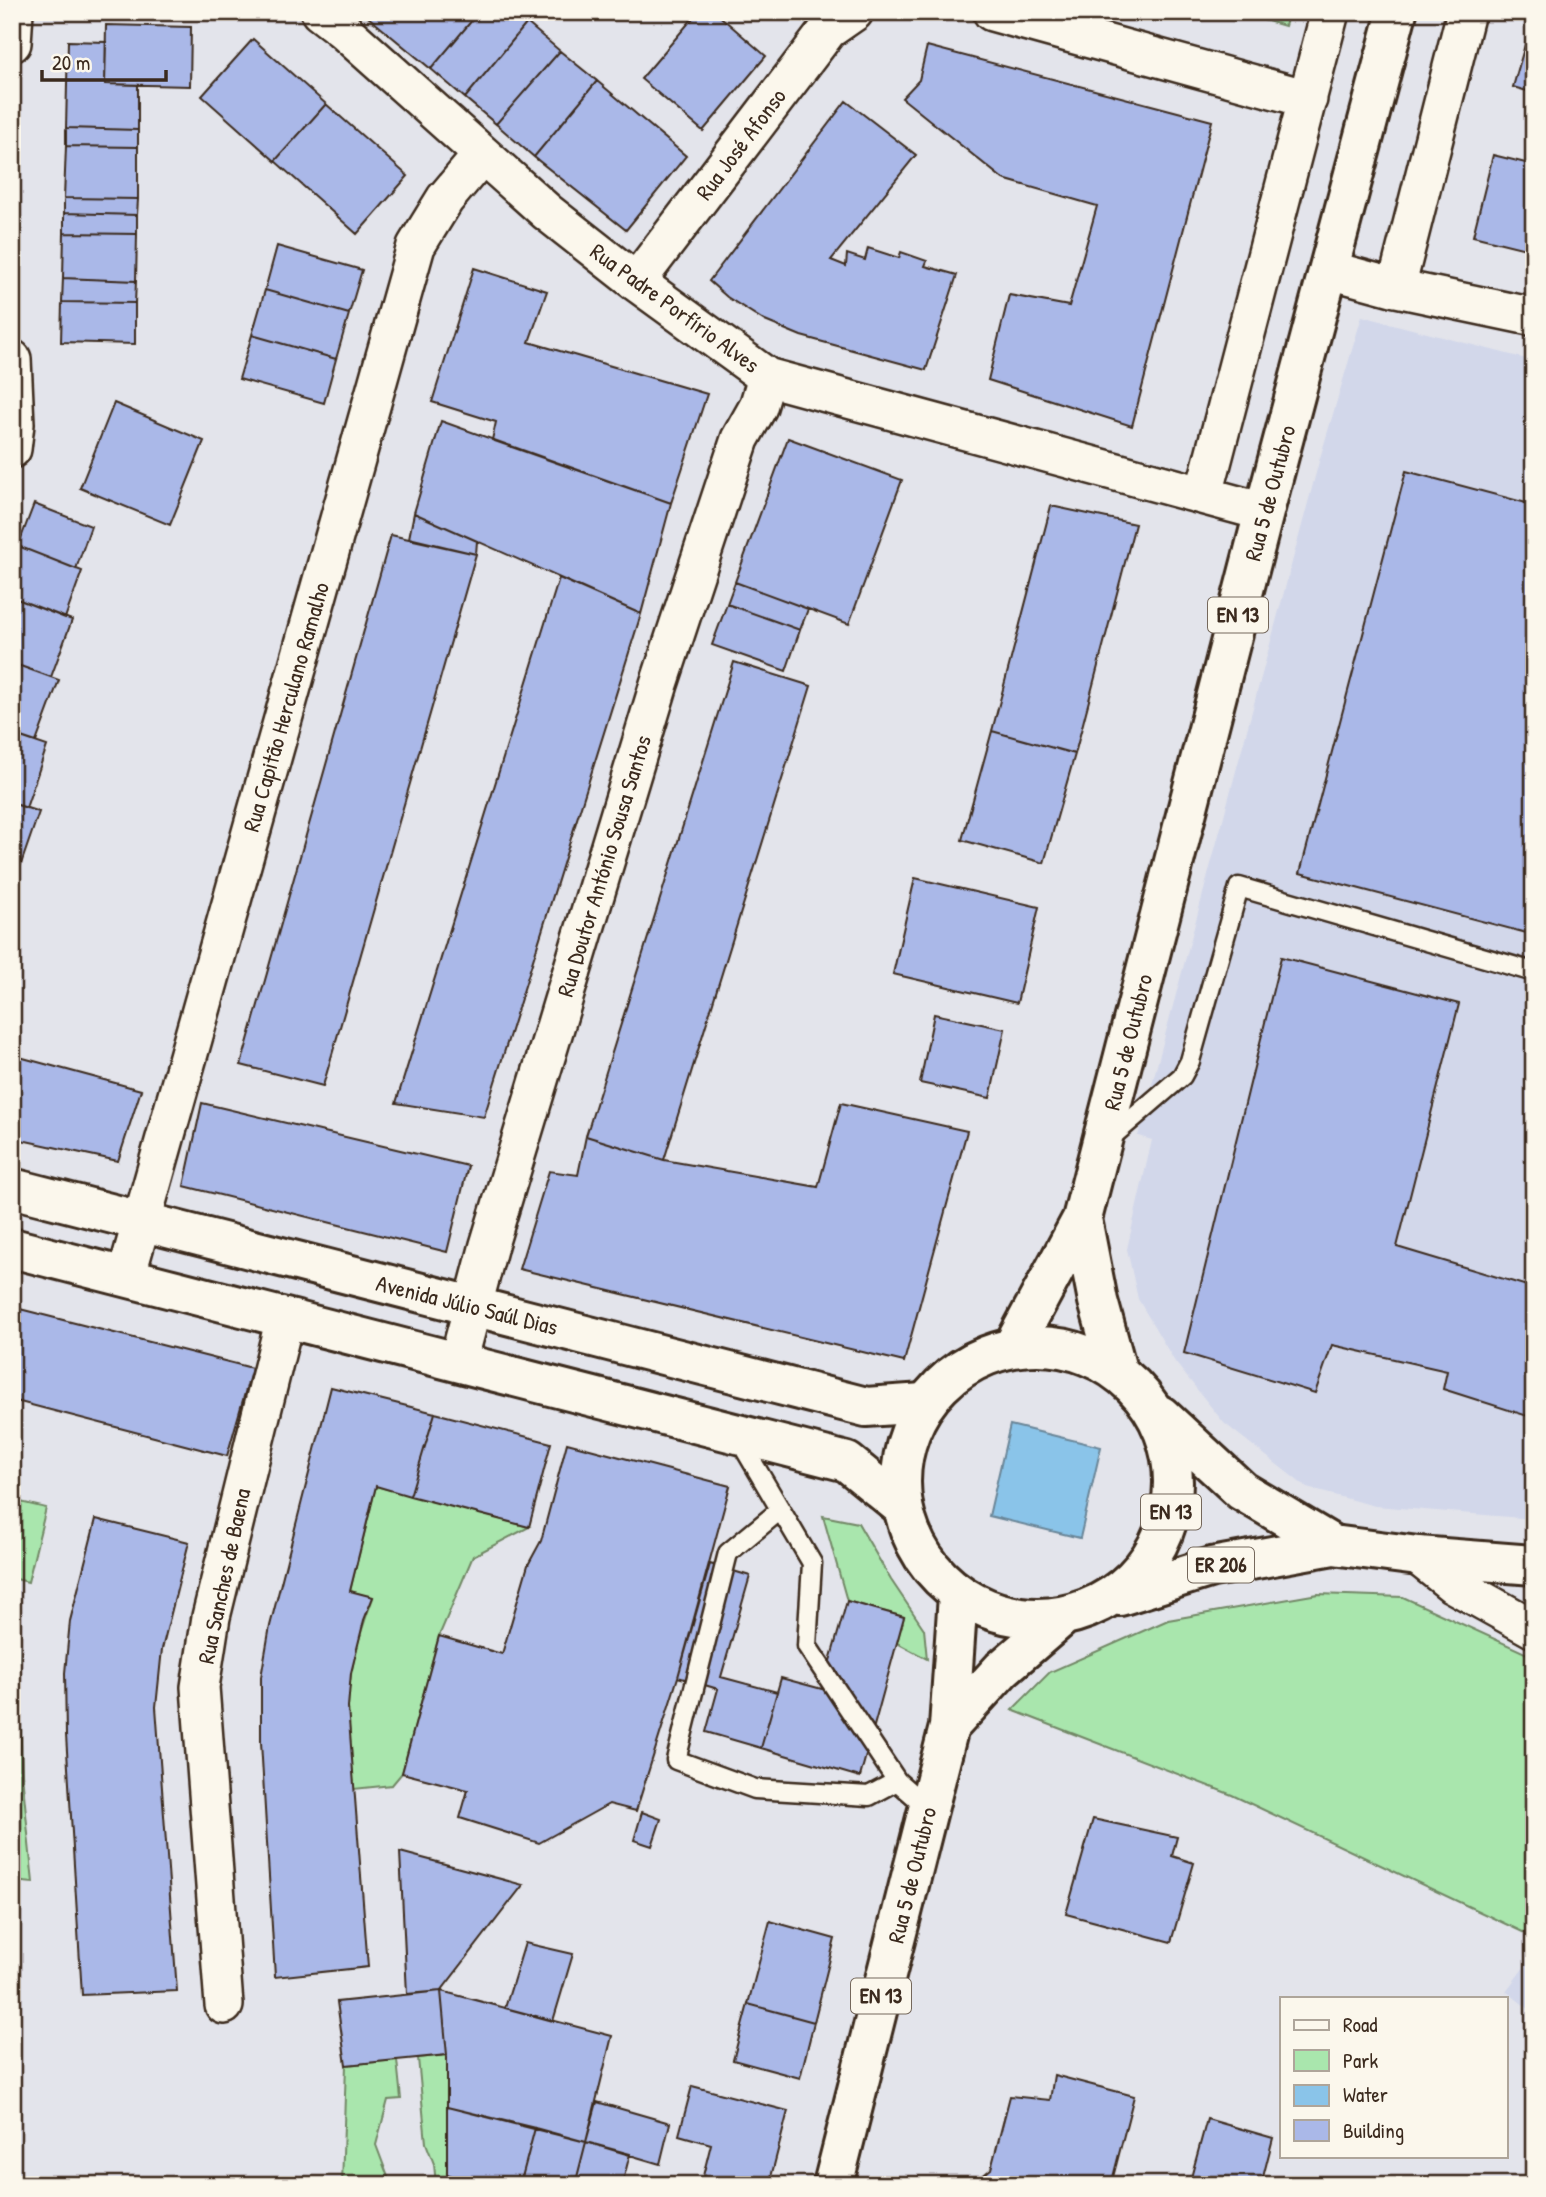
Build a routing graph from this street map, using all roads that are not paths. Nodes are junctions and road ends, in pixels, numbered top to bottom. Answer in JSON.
{"nodes":[{"id":1,"x":14,"y":12,"type":"edge"},
{"id":2,"x":320,"y":12,"type":"edge"},
{"id":3,"x":854,"y":12,"type":"edge"},
{"id":4,"x":992,"y":12,"type":"edge"},
{"id":5,"x":1330,"y":12,"type":"edge"},
{"id":6,"x":1397,"y":12,"type":"edge"},
{"id":7,"x":1466,"y":12,"type":"edge"},
{"id":8,"x":12,"y":43,"type":"edge"},
{"id":9,"x":1308,"y":99,"type":"junction"},
{"id":10,"x":482,"y":156,"type":"junction"},
{"id":11,"x":1329,"y":270,"type":"junction"},
{"id":12,"x":636,"y":282,"type":"junction"},
{"id":13,"x":1396,"y":288,"type":"junction"},
{"id":14,"x":1534,"y":317,"type":"edge"},
{"id":15,"x":12,"y":359,"type":"edge"},
{"id":16,"x":767,"y":377,"type":"junction"},
{"id":17,"x":12,"y":449,"type":"edge"},
{"id":18,"x":1204,"y":494,"type":"junction"},
{"id":19,"x":1264,"y":512,"type":"junction"},
{"id":20,"x":1534,"y":972,"type":"edge"},
{"id":21,"x":1101,"y":1146,"type":"junction"},
{"id":22,"x":12,"y":1188,"type":"edge"},
{"id":23,"x":1082,"y":1219,"type":"junction"},
{"id":24,"x":142,"y":1222,"type":"junction"},
{"id":25,"x":12,"y":1248,"type":"edge"},
{"id":26,"x":126,"y":1277,"type":"junction"},
{"id":27,"x":472,"y":1306,"type":"junction"},
{"id":28,"x":285,"y":1318,"type":"junction"},
{"id":29,"x":1013,"y":1346,"type":"junction"},
{"id":30,"x":458,"y":1362,"type":"junction"},
{"id":31,"x":1117,"y":1370,"type":"junction"},
{"id":32,"x":924,"y":1403,"type":"junction"},
{"id":33,"x":1153,"y":1409,"type":"junction"},
{"id":34,"x":735,"y":1433,"type":"junction"},
{"id":35,"x":901,"y":1506,"type":"junction"},
{"id":36,"x":780,"y":1510,"type":"junction"},
{"id":37,"x":1333,"y":1545,"type":"junction"},
{"id":38,"x":1419,"y":1556,"type":"junction"},
{"id":39,"x":1534,"y":1565,"type":"edge"},
{"id":40,"x":958,"y":1595,"type":"junction"},
{"id":41,"x":1111,"y":1598,"type":"junction"},
{"id":42,"x":1061,"y":1618,"type":"junction"},
{"id":43,"x":1534,"y":1629,"type":"edge"},
{"id":44,"x":949,"y":1727,"type":"junction"},
{"id":45,"x":897,"y":1781,"type":"junction"},
{"id":46,"x":929,"y":1808,"type":"junction"},
{"id":47,"x":224,"y":2005,"type":"dead end"},
{"id":48,"x":833,"y":2185,"type":"edge"}],
"edges":[{"from":1,"to":8,"type":"street"},
{"from":2,"to":10,"type":"street","name":"Rua Padre Porfírio Alves"},
{"from":3,"to":12,"type":"street","name":"Rua José Afonso"},
{"from":4,"to":9,"type":"street"},
{"from":5,"to":9,"type":"street"},
{"from":6,"to":11,"type":"main road","name":"Rua 5 de Outubro","number":"EN 13"},
{"from":7,"to":13,"type":"street"},
{"from":9,"to":18,"type":"street"},
{"from":10,"to":12,"type":"street","name":"Rua Padre Porfírio Alves"},
{"from":10,"to":24,"type":"street","name":"Rua Capitão Herculano Ramalho"},
{"from":11,"to":13,"type":"street"},
{"from":11,"to":19,"type":"main road","name":"Rua 5 de Outubro","number":"EN 13"},
{"from":12,"to":16,"type":"street","name":"Rua Padre Porfírio Alves"},
{"from":13,"to":14,"type":"street"},
{"from":15,"to":17,"type":"street"},
{"from":16,"to":18,"type":"street","name":"Rua Padre Porfírio Alves"},
{"from":16,"to":27,"type":"street","name":"Rua Doutor António Sousa Santos"},
{"from":18,"to":19,"type":"street","name":"Rua Padre Porfírio Alves"},
{"from":19,"to":21,"type":"main road","name":"Rua 5 de Outubro","number":"EN 13"},
{"from":20,"to":21,"type":"lane"},
{"from":21,"to":23,"type":"main road","name":"Rua 5 de Outubro","number":"EN 13"},
{"from":22,"to":24,"type":"main road","name":"Avenida Júlio Saúl Dias"},
{"from":23,"to":29,"type":"main road","name":"Rua 5 de Outubro","number":"EN 13"},
{"from":23,"to":31,"type":"main road","name":"Rua 5 de Outubro","number":"EN 13"},
{"from":24,"to":26,"type":"street","name":"Rua Capitão Herculano Ramalho"},
{"from":24,"to":27,"type":"main road","name":"Avenida Júlio Saúl Dias"},
{"from":25,"to":26,"type":"main road"},
{"from":26,"to":28,"type":"main road"},
{"from":27,"to":30,"type":"street","name":"Rua Doutor António Sousa Santos"},
{"from":27,"to":32,"type":"main road","name":"Avenida Júlio Saúl Dias"},
{"from":28,"to":30,"type":"main road"},
{"from":28,"to":47,"type":"street","name":"Rua Sanches de Baena"},
{"from":29,"to":31,"type":"main road","number":"EN 13"},
{"from":29,"to":32,"type":"main road","number":"EN 13"},
{"from":30,"to":34,"type":"main road"},
{"from":31,"to":33,"type":"main road","number":"EN 13"},
{"from":32,"to":35,"type":"main road","number":"EN 13"},
{"from":33,"to":37,"type":"main road","number":"ER 206"},
{"from":33,"to":41,"type":"main road","number":"EN 13"},
{"from":34,"to":35,"type":"main road"},
{"from":34,"to":36,"type":"lane"},
{"from":35,"to":40,"type":"main road","number":"EN 13"},
{"from":36,"to":45,"type":"lane"},
{"from":36,"to":45,"type":"lane"},
{"from":37,"to":38,"type":"main road","number":"ER 206"},
{"from":37,"to":41,"type":"main road","number":"ER 206"},
{"from":38,"to":39,"type":"main road","number":"ER 206"},
{"from":38,"to":43,"type":"street"},
{"from":40,"to":42,"type":"main road","number":"EN 13"},
{"from":40,"to":44,"type":"main road","name":"Rua 5 de Outubro","number":"EN 13"},
{"from":41,"to":42,"type":"main road","number":"EN 13"},
{"from":42,"to":44,"type":"main road","name":"Rua 5 de Outubro","number":"EN 13"},
{"from":44,"to":46,"type":"main road","name":"Rua 5 de Outubro","number":"EN 13"},
{"from":45,"to":46,"type":"lane"},
{"from":46,"to":48,"type":"main road","name":"Rua 5 de Outubro","number":"EN 13"}]}
